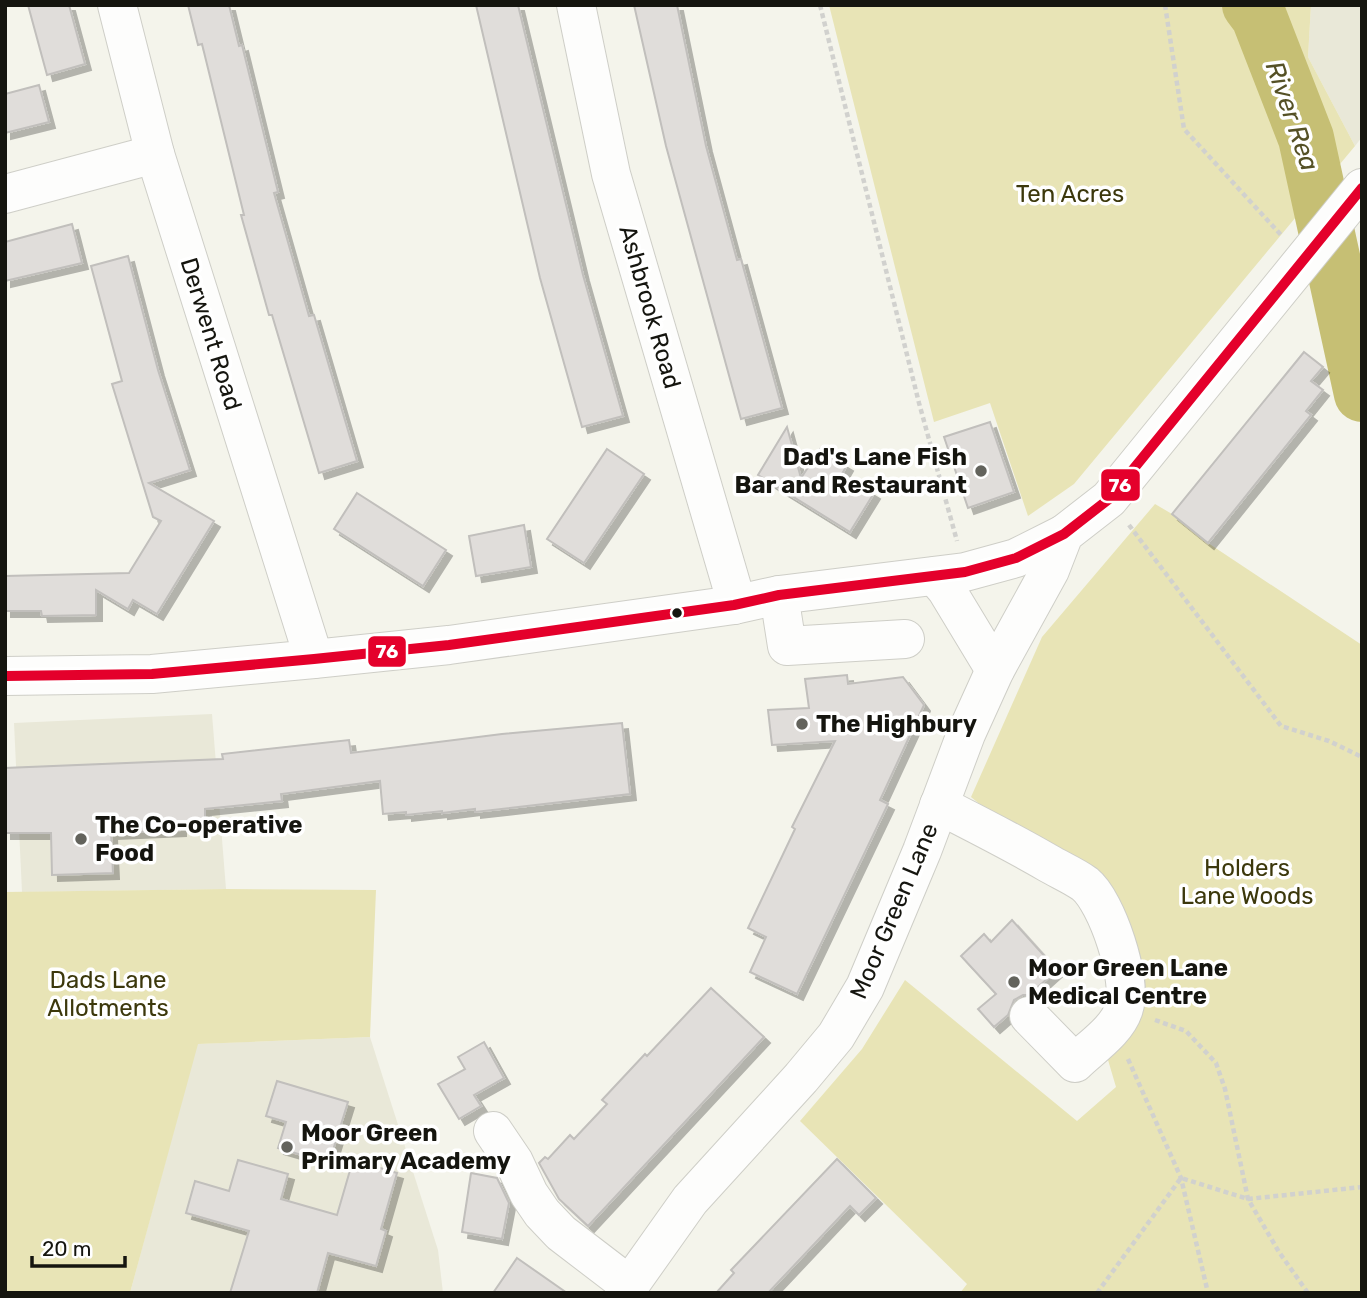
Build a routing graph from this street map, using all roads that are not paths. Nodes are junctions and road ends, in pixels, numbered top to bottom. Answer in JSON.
{"nodes":[{"id":1,"x":117,"y":5,"type":"edge"},
{"id":2,"x":576,"y":5,"type":"edge"},
{"id":3,"x":155,"y":154,"type":"junction"},
{"id":4,"x":1362,"y":188,"type":"edge"},
{"id":5,"x":5,"y":194,"type":"edge"},
{"id":6,"x":1064,"y":534,"type":"junction"},
{"id":7,"x":950,"y":574,"type":"junction"},
{"id":8,"x":779,"y":595,"type":"junction"},
{"id":9,"x":734,"y":605,"type":"junction"},
{"id":10,"x":905,"y":639,"type":"dead end"},
{"id":11,"x":314,"y":659,"type":"junction"},
{"id":12,"x":995,"y":670,"type":"junction"},
{"id":13,"x":5,"y":676,"type":"edge"},
{"id":14,"x":939,"y":805,"type":"junction"},
{"id":15,"x":1029,"y":1016,"type":"dead end"},
{"id":16,"x":493,"y":1132,"type":"dead end"},
{"id":17,"x":626,"y":1289,"type":"edge"}],
"edges":[{"from":1,"to":3,"type":"street","name":"Derwent Road"},
{"from":2,"to":9,"type":"street","name":"Ashbrook Road"},
{"from":3,"to":5,"type":"street"},
{"from":3,"to":11,"type":"street","name":"Derwent Road"},
{"from":4,"to":6,"type":"street"},
{"from":6,"to":7,"type":"street"},
{"from":6,"to":12,"type":"street","name":"Moor Green Lane"},
{"from":7,"to":8,"type":"street"},
{"from":7,"to":12,"type":"street"},
{"from":8,"to":9,"type":"street"},
{"from":8,"to":10,"type":"street"},
{"from":9,"to":11,"type":"street"},
{"from":11,"to":13,"type":"street"},
{"from":12,"to":14,"type":"street","name":"Moor Green Lane"},
{"from":14,"to":15,"type":"street"},
{"from":14,"to":17,"type":"street","name":"Moor Green Lane"},
{"from":16,"to":17,"type":"street"}]}
